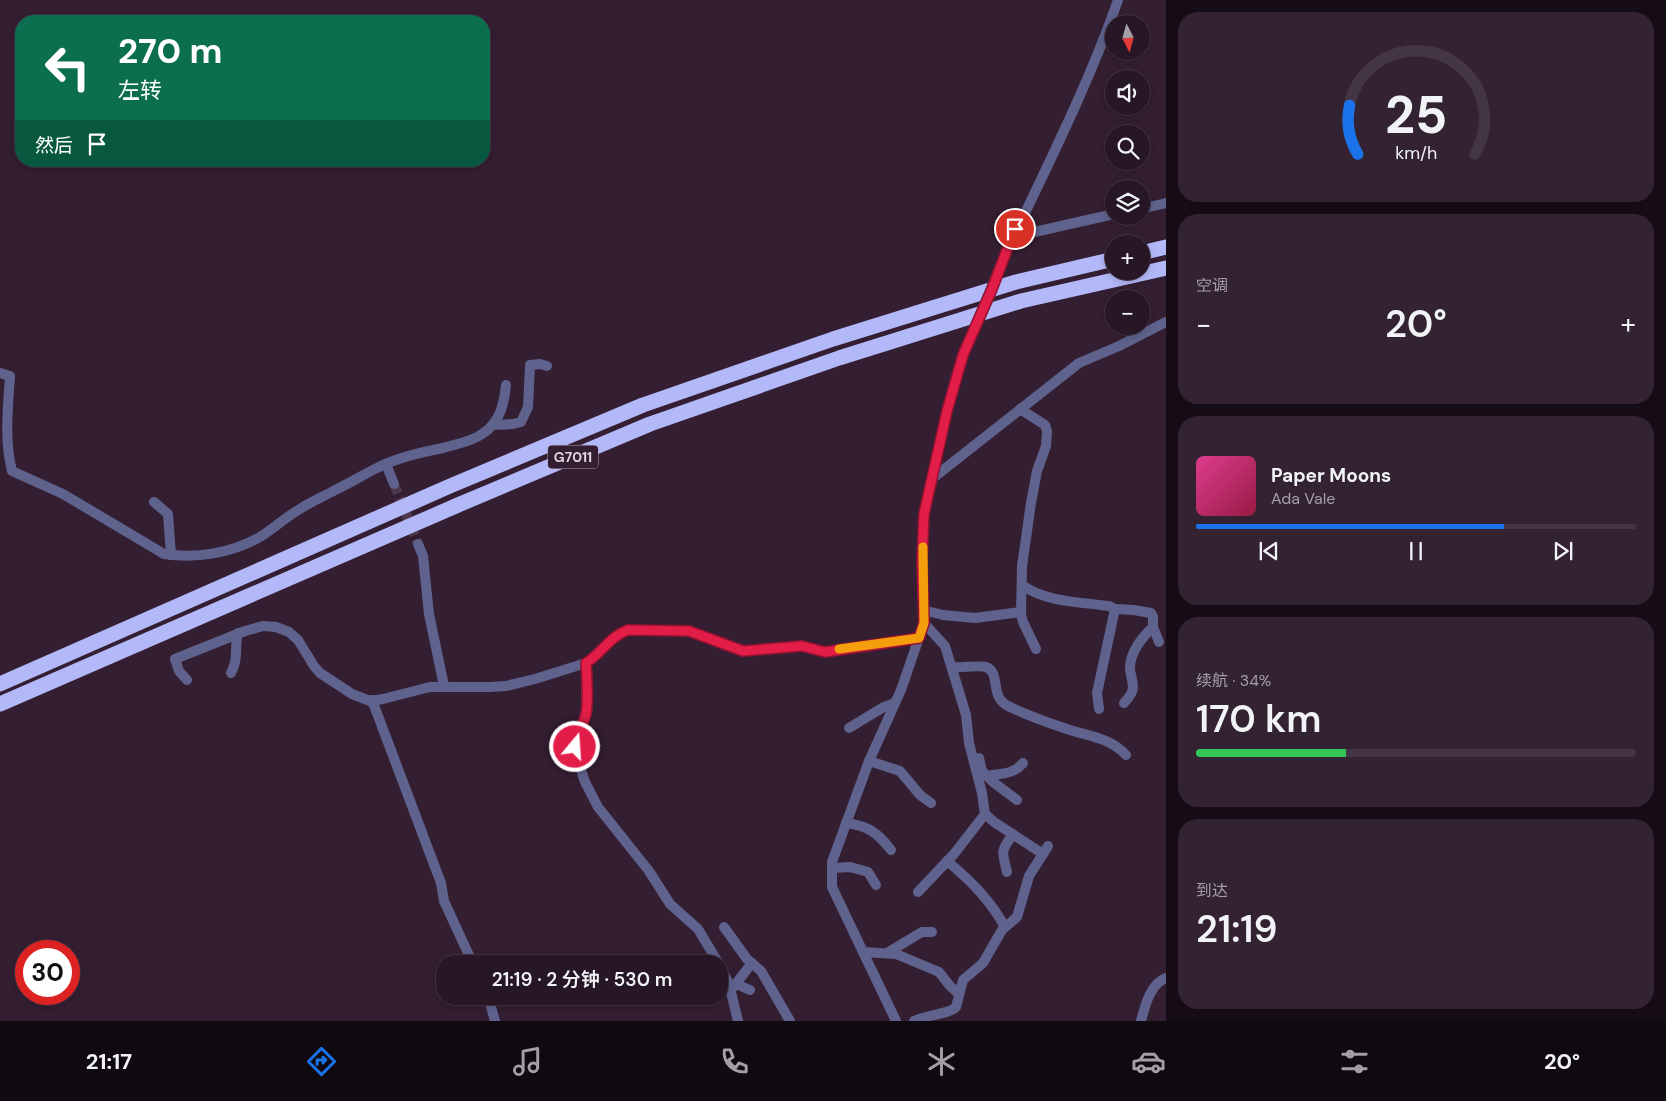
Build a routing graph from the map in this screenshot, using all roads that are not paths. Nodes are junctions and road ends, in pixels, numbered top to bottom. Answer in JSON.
{"nodes":[{"id":1,"x":1118,"y":0,"type":"edge"},
{"id":2,"x":1166,"y":203,"type":"edge"},
{"id":3,"x":1150,"y":207,"type":"edge"},
{"id":4,"x":1105,"y":216,"type":"edge"},
{"id":5,"x":1012,"y":238,"type":"junction"},
{"id":6,"x":1166,"y":247,"type":"edge"},
{"id":7,"x":1150,"y":251,"type":"edge"},
{"id":8,"x":1105,"y":261,"type":"edge"},
{"id":9,"x":1166,"y":268,"type":"edge"},
{"id":10,"x":1166,"y":322,"type":"edge"},
{"id":11,"x":547,"y":366,"type":"dead end"},
{"id":12,"x":0,"y":373,"type":"edge"},
{"id":13,"x":506,"y":385,"type":"dead end"},
{"id":14,"x":503,"y":407,"type":"junction"},
{"id":15,"x":1020,"y":409,"type":"junction"},
{"id":16,"x":492,"y":425,"type":"junction"},
{"id":17,"x":508,"y":425,"type":"junction"},
{"id":18,"x":386,"y":464,"type":"junction"},
{"id":19,"x":933,"y":478,"type":"junction"},
{"id":20,"x":394,"y":484,"type":"tunnel mouth"},
{"id":21,"x":154,"y":502,"type":"dead end"},
{"id":22,"x":418,"y":544,"type":"tunnel mouth"},
{"id":23,"x":172,"y":555,"type":"junction"},
{"id":24,"x":1022,"y":585,"type":"junction"},
{"id":25,"x":1115,"y":609,"type":"junction"},
{"id":26,"x":923,"y":610,"type":"junction"},
{"id":27,"x":1021,"y":612,"type":"junction"},
{"id":28,"x":924,"y":623,"type":"junction"},
{"id":29,"x":1153,"y":628,"type":"junction"},
{"id":30,"x":238,"y":633,"type":"junction"},
{"id":31,"x":919,"y":638,"type":"junction"},
{"id":32,"x":1159,"y":642,"type":"dead end"},
{"id":33,"x":1036,"y":649,"type":"dead end"},
{"id":34,"x":586,"y":663,"type":"junction"},
{"id":35,"x":952,"y":667,"type":"junction"},
{"id":36,"x":231,"y":673,"type":"dead end"},
{"id":37,"x":187,"y":680,"type":"dead end"},
{"id":38,"x":0,"y":684,"type":"edge"},
{"id":39,"x":444,"y":686,"type":"junction"},
{"id":40,"x":372,"y":700,"type":"junction"},
{"id":41,"x":895,"y":703,"type":"junction"},
{"id":42,"x":1124,"y":703,"type":"dead end"},
{"id":43,"x":0,"y":704,"type":"edge"},
{"id":44,"x":1099,"y":710,"type":"dead end"},
{"id":45,"x":966,"y":719,"type":"junction"},
{"id":46,"x":849,"y":728,"type":"dead end"},
{"id":47,"x":1126,"y":756,"type":"dead end"},
{"id":48,"x":869,"y":761,"type":"junction"},
{"id":49,"x":1023,"y":762,"type":"dead end"},
{"id":50,"x":987,"y":776,"type":"junction"},
{"id":51,"x":1017,"y":800,"type":"dead end"},
{"id":52,"x":931,"y":803,"type":"dead end"},
{"id":53,"x":985,"y":814,"type":"junction"},
{"id":54,"x":846,"y":823,"type":"junction"},
{"id":55,"x":1013,"y":834,"type":"junction"},
{"id":56,"x":891,"y":850,"type":"dead end"},
{"id":57,"x":947,"y":861,"type":"junction"},
{"id":58,"x":832,"y":868,"type":"junction"},
{"id":59,"x":1007,"y":872,"type":"dead end"},
{"id":60,"x":876,"y":885,"type":"dead end"},
{"id":61,"x":918,"y":892,"type":"dead end"},
{"id":62,"x":724,"y":927,"type":"dead end"},
{"id":63,"x":1006,"y":927,"type":"junction"},
{"id":64,"x":932,"y":932,"type":"dead end"},
{"id":65,"x":863,"y":952,"type":"junction"},
{"id":66,"x":887,"y":953,"type":"junction"},
{"id":67,"x":469,"y":955,"type":"edge"},
{"id":68,"x":713,"y":955,"type":"edge"},
{"id":69,"x":752,"y":963,"type":"junction"},
{"id":70,"x":728,"y":978,"type":"edge"},
{"id":71,"x":1166,"y":978,"type":"edge"},
{"id":72,"x":734,"y":987,"type":"junction"},
{"id":73,"x":750,"y":990,"type":"dead end"},
{"id":74,"x":958,"y":993,"type":"junction"},
{"id":75,"x":491,"y":1005,"type":"edge"},
{"id":76,"x":495,"y":1021,"type":"edge"},
{"id":77,"x":738,"y":1021,"type":"edge"},
{"id":78,"x":790,"y":1021,"type":"edge"},
{"id":79,"x":896,"y":1021,"type":"edge"},
{"id":80,"x":914,"y":1021,"type":"edge"},
{"id":81,"x":1141,"y":1021,"type":"edge"}],
"edges":[{"from":1,"to":5,"type":"street"},
{"from":2,"to":3,"type":"street"},
{"from":4,"to":5,"type":"street"},
{"from":5,"to":19,"type":"street","bridge":true},
{"from":6,"to":7,"type":"highway"},
{"from":8,"to":38,"type":"highway","number":"G7011"},
{"from":9,"to":43,"type":"highway","number":"G7011"},
{"from":10,"to":15,"type":"street"},
{"from":11,"to":17,"type":"street"},
{"from":12,"to":23,"type":"street"},
{"from":13,"to":14,"type":"street"},
{"from":14,"to":16,"type":"street"},
{"from":14,"to":17,"type":"street"},
{"from":15,"to":19,"type":"street"},
{"from":15,"to":24,"type":"street"},
{"from":16,"to":17,"type":"street"},
{"from":16,"to":18,"type":"street"},
{"from":18,"to":20,"type":"street"},
{"from":18,"to":23,"type":"street"},
{"from":19,"to":26,"type":"street"},
{"from":21,"to":23,"type":"street"},
{"from":22,"to":39,"type":"street"},
{"from":24,"to":25,"type":"street"},
{"from":24,"to":27,"type":"street"},
{"from":25,"to":29,"type":"street"},
{"from":25,"to":44,"type":"street"},
{"from":26,"to":27,"type":"street"},
{"from":26,"to":28,"type":"street"},
{"from":27,"to":33,"type":"street"},
{"from":28,"to":31,"type":"street"},
{"from":28,"to":35,"type":"street"},
{"from":29,"to":32,"type":"street"},
{"from":29,"to":42,"type":"street"},
{"from":30,"to":36,"type":"street"},
{"from":30,"to":37,"type":"street"},
{"from":30,"to":40,"type":"street"},
{"from":31,"to":34,"type":"street"},
{"from":31,"to":41,"type":"street"},
{"from":34,"to":39,"type":"street"},
{"from":34,"to":68,"type":"street"},
{"from":35,"to":45,"type":"street"},
{"from":35,"to":47,"type":"street"},
{"from":39,"to":40,"type":"street"},
{"from":40,"to":67,"type":"street"},
{"from":41,"to":46,"type":"street"},
{"from":41,"to":48,"type":"street"},
{"from":45,"to":50,"type":"street"},
{"from":45,"to":53,"type":"street"},
{"from":48,"to":52,"type":"street"},
{"from":48,"to":54,"type":"street"},
{"from":49,"to":50,"type":"street"},
{"from":50,"to":51,"type":"street"},
{"from":53,"to":55,"type":"street"},
{"from":53,"to":57,"type":"street"},
{"from":54,"to":56,"type":"street"},
{"from":54,"to":58,"type":"street"},
{"from":55,"to":59,"type":"street"},
{"from":55,"to":63,"type":"street"},
{"from":57,"to":61,"type":"street"},
{"from":57,"to":63,"type":"street"},
{"from":58,"to":60,"type":"street"},
{"from":58,"to":65,"type":"street"},
{"from":62,"to":69,"type":"street"},
{"from":63,"to":74,"type":"street"},
{"from":64,"to":66,"type":"street"},
{"from":65,"to":66,"type":"street"},
{"from":65,"to":79,"type":"street"},
{"from":66,"to":74,"type":"street"},
{"from":69,"to":72,"type":"street"},
{"from":69,"to":78,"type":"street"},
{"from":70,"to":72,"type":"street"},
{"from":71,"to":81,"type":"street"},
{"from":72,"to":73,"type":"street"},
{"from":72,"to":77,"type":"street"},
{"from":74,"to":80,"type":"street"},
{"from":75,"to":76,"type":"street"}]}
